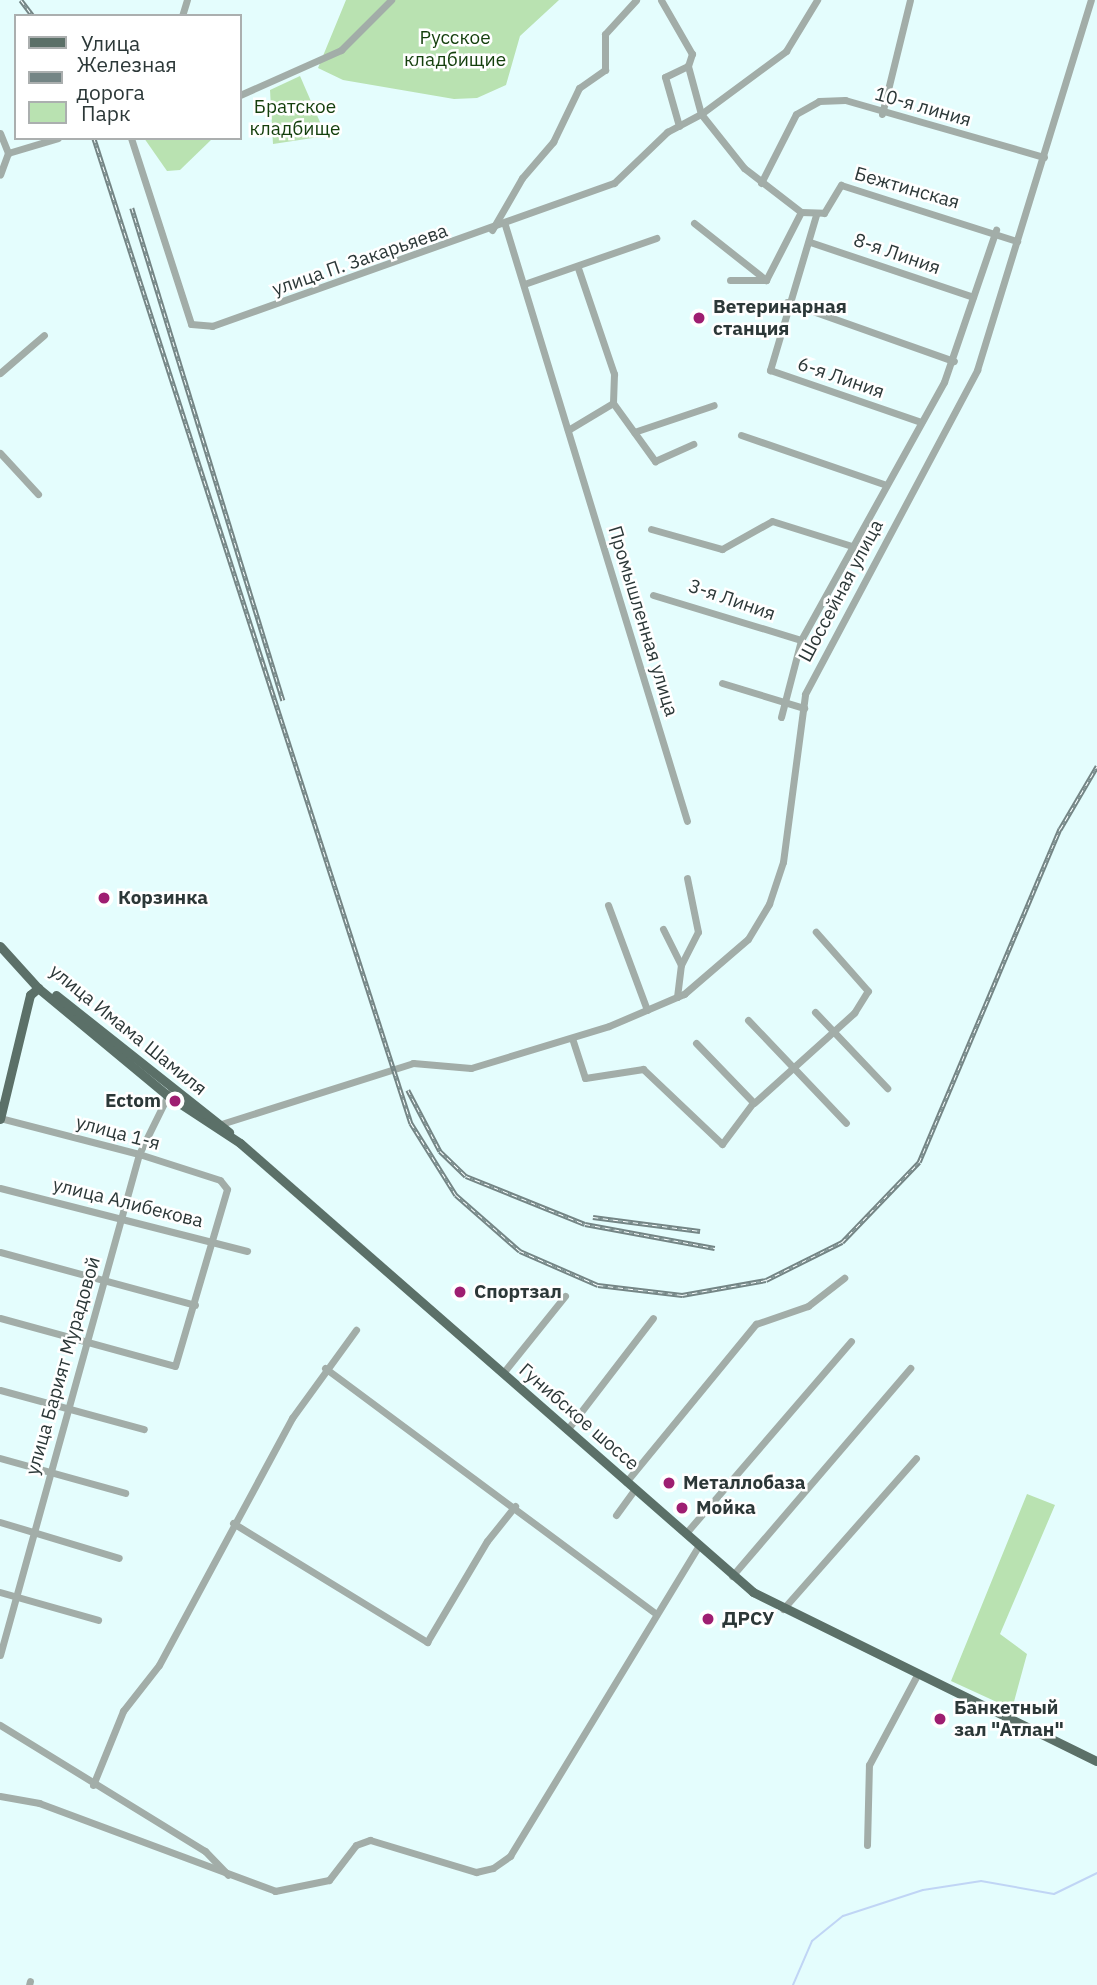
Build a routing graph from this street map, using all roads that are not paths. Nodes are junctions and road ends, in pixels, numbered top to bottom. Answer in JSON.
{"nodes":[{"id":1,"x":391,"y":0,"type":"edge"},
{"id":2,"x":636,"y":0,"type":"edge"},
{"id":3,"x":661,"y":0,"type":"edge"},
{"id":4,"x":817,"y":0,"type":"edge"},
{"id":5,"x":910,"y":0,"type":"edge"},
{"id":6,"x":1091,"y":0,"type":"edge"},
{"id":7,"x":688,"y":66,"type":"junction"},
{"id":8,"x":242,"y":94,"type":"edge"},
{"id":9,"x":701,"y":114,"type":"junction"},
{"id":10,"x":883,"y":114,"type":"junction"},
{"id":11,"x":679,"y":125,"type":"junction"},
{"id":12,"x":0,"y":133,"type":"edge"},
{"id":13,"x":51,"y":140,"type":"edge"},
{"id":14,"x":132,"y":140,"type":"edge"},
{"id":15,"x":8,"y":153,"type":"junction"},
{"id":16,"x":1044,"y":157,"type":"junction"},
{"id":17,"x":0,"y":175,"type":"edge"},
{"id":18,"x":761,"y":183,"type":"junction"},
{"id":19,"x":801,"y":212,"type":"junction"},
{"id":20,"x":816,"y":215,"type":"junction"},
{"id":21,"x":694,"y":223,"type":"dead end"},
{"id":22,"x":505,"y":225,"type":"junction"},
{"id":23,"x":492,"y":230,"type":"junction"},
{"id":24,"x":996,"y":230,"type":"junction"},
{"id":25,"x":656,"y":239,"type":"dead end"},
{"id":26,"x":1017,"y":241,"type":"junction"},
{"id":27,"x":810,"y":242,"type":"junction"},
{"id":28,"x":578,"y":268,"type":"junction"},
{"id":29,"x":730,"y":280,"type":"dead end"},
{"id":30,"x":766,"y":280,"type":"junction"},
{"id":31,"x":527,"y":283,"type":"junction"},
{"id":32,"x":973,"y":297,"type":"junction"},
{"id":33,"x":787,"y":302,"type":"junction"},
{"id":34,"x":44,"y":335,"type":"dead end"},
{"id":35,"x":954,"y":361,"type":"junction"},
{"id":36,"x":0,"y":373,"type":"edge"},
{"id":37,"x":613,"y":403,"type":"junction"},
{"id":38,"x":714,"y":405,"type":"dead end"},
{"id":39,"x":921,"y":422,"type":"junction"},
{"id":40,"x":568,"y":430,"type":"junction"},
{"id":41,"x":634,"y":432,"type":"junction"},
{"id":42,"x":741,"y":435,"type":"dead end"},
{"id":43,"x":693,"y":444,"type":"dead end"},
{"id":44,"x":0,"y":453,"type":"edge"},
{"id":45,"x":886,"y":485,"type":"junction"},
{"id":46,"x":38,"y":494,"type":"dead end"},
{"id":47,"x":651,"y":529,"type":"dead end"},
{"id":48,"x":855,"y":547,"type":"junction"},
{"id":49,"x":653,"y":595,"type":"dead end"},
{"id":50,"x":801,"y":640,"type":"junction"},
{"id":51,"x":722,"y":683,"type":"dead end"},
{"id":52,"x":784,"y":702,"type":"junction"},
{"id":53,"x":804,"y":708,"type":"junction"},
{"id":54,"x":781,"y":717,"type":"dead end"},
{"id":55,"x":687,"y":821,"type":"dead end"},
{"id":56,"x":687,"y":878,"type":"dead end"},
{"id":57,"x":608,"y":905,"type":"dead end"},
{"id":58,"x":663,"y":929,"type":"dead end"},
{"id":59,"x":816,"y":932,"type":"dead end"},
{"id":60,"x":0,"y":937,"type":"edge"},
{"id":61,"x":0,"y":946,"type":"edge"},
{"id":62,"x":681,"y":965,"type":"junction"},
{"id":63,"x":38,"y":988,"type":"junction"},
{"id":64,"x":677,"y":997,"type":"junction"},
{"id":65,"x":647,"y":1010,"type":"junction"},
{"id":66,"x":815,"y":1012,"type":"dead end"},
{"id":67,"x":748,"y":1020,"type":"dead end"},
{"id":68,"x":830,"y":1033,"type":"junction"},
{"id":69,"x":572,"y":1038,"type":"junction"},
{"id":70,"x":696,"y":1043,"type":"dead end"},
{"id":71,"x":791,"y":1069,"type":"junction"},
{"id":72,"x":887,"y":1088,"type":"dead end"},
{"id":73,"x":169,"y":1093,"type":"junction"},
{"id":74,"x":752,"y":1104,"type":"junction"},
{"id":75,"x":0,"y":1119,"type":"edge"},
{"id":76,"x":846,"y":1123,"type":"dead end"},
{"id":77,"x":218,"y":1126,"type":"junction"},
{"id":78,"x":139,"y":1154,"type":"junction"},
{"id":79,"x":0,"y":1188,"type":"edge"},
{"id":80,"x":122,"y":1216,"type":"junction"},
{"id":81,"x":215,"y":1241,"type":"junction"},
{"id":82,"x":247,"y":1251,"type":"dead end"},
{"id":83,"x":0,"y":1252,"type":"edge"},
{"id":84,"x":844,"y":1278,"type":"dead end"},
{"id":85,"x":104,"y":1280,"type":"junction"},
{"id":86,"x":565,"y":1296,"type":"dead end"},
{"id":87,"x":195,"y":1305,"type":"junction"},
{"id":88,"x":0,"y":1318,"type":"edge"},
{"id":89,"x":653,"y":1318,"type":"dead end"},
{"id":90,"x":356,"y":1330,"type":"dead end"},
{"id":91,"x":851,"y":1341,"type":"dead end"},
{"id":92,"x":85,"y":1342,"type":"junction"},
{"id":93,"x":325,"y":1368,"type":"junction"},
{"id":94,"x":910,"y":1368,"type":"dead end"},
{"id":95,"x":503,"y":1373,"type":"junction"},
{"id":96,"x":0,"y":1390,"type":"edge"},
{"id":97,"x":68,"y":1408,"type":"junction"},
{"id":98,"x":144,"y":1429,"type":"dead end"},
{"id":99,"x":567,"y":1430,"type":"junction"},
{"id":100,"x":0,"y":1458,"type":"edge"},
{"id":101,"x":916,"y":1458,"type":"dead end"},
{"id":102,"x":50,"y":1471,"type":"junction"},
{"id":103,"x":626,"y":1482,"type":"junction"},
{"id":104,"x":635,"y":1489,"type":"junction"},
{"id":105,"x":125,"y":1493,"type":"dead end"},
{"id":106,"x":515,"y":1506,"type":"junction"},
{"id":107,"x":616,"y":1515,"type":"dead end"},
{"id":108,"x":0,"y":1522,"type":"edge"},
{"id":109,"x":233,"y":1523,"type":"junction"},
{"id":110,"x":33,"y":1532,"type":"junction"},
{"id":111,"x":687,"y":1533,"type":"junction"},
{"id":112,"x":699,"y":1545,"type":"junction"},
{"id":113,"x":119,"y":1558,"type":"dead end"},
{"id":114,"x":732,"y":1576,"type":"junction"},
{"id":115,"x":0,"y":1592,"type":"edge"},
{"id":116,"x":15,"y":1596,"type":"junction"},
{"id":117,"x":783,"y":1609,"type":"junction"},
{"id":118,"x":655,"y":1613,"type":"junction"},
{"id":119,"x":98,"y":1620,"type":"dead end"},
{"id":120,"x":0,"y":1655,"type":"edge"},
{"id":121,"x":918,"y":1675,"type":"junction"},
{"id":122,"x":0,"y":1725,"type":"edge"},
{"id":123,"x":1097,"y":1762,"type":"edge"},
{"id":124,"x":93,"y":1784,"type":"junction"},
{"id":125,"x":0,"y":1796,"type":"edge"},
{"id":126,"x":867,"y":1845,"type":"dead end"},
{"id":127,"x":228,"y":1876,"type":"junction"}],
"edges":[{"from":1,"to":8,"type":"street"},
{"from":2,"to":23,"type":"street"},
{"from":3,"to":7,"type":"street"},
{"from":4,"to":9,"type":"street","name":"улица П. Закарьяева"},
{"from":5,"to":10,"type":"street"},
{"from":6,"to":16,"type":"street","name":"Шоссейная улица"},
{"from":7,"to":9,"type":"street"},
{"from":7,"to":11,"type":"street"},
{"from":9,"to":11,"type":"street","name":"улица П. Закарьяева"},
{"from":9,"to":18,"type":"street"},
{"from":10,"to":16,"type":"street","name":"10-я линия"},
{"from":10,"to":18,"type":"street","name":"10-я линия"},
{"from":11,"to":22,"type":"street","name":"улица П. Закарьяева"},
{"from":12,"to":15,"type":"street"},
{"from":13,"to":15,"type":"street"},
{"from":14,"to":23,"type":"street","name":"улица П. Закарьяева"},
{"from":15,"to":17,"type":"street"},
{"from":16,"to":26,"type":"street","name":"Шоссейная улица"},
{"from":18,"to":19,"type":"street"},
{"from":19,"to":20,"type":"street"},
{"from":19,"to":30,"type":"street"},
{"from":20,"to":24,"type":"street","name":"Бежтинская"},
{"from":20,"to":27,"type":"street"},
{"from":21,"to":30,"type":"street"},
{"from":22,"to":23,"type":"street","name":"улица П. Закарьяева"},
{"from":22,"to":31,"type":"street","name":"Промышленная улица"},
{"from":24,"to":26,"type":"street","name":"Бежтинская"},
{"from":24,"to":32,"type":"street"},
{"from":25,"to":28,"type":"street"},
{"from":26,"to":53,"type":"street","name":"Шоссейная улица"},
{"from":27,"to":32,"type":"street","name":"8-я Линия"},
{"from":27,"to":33,"type":"street"},
{"from":28,"to":31,"type":"street"},
{"from":28,"to":37,"type":"street"},
{"from":29,"to":30,"type":"street"},
{"from":31,"to":40,"type":"street","name":"Промышленная улица"},
{"from":32,"to":35,"type":"street"},
{"from":33,"to":35,"type":"street"},
{"from":33,"to":39,"type":"street","name":"6-я Линия"},
{"from":34,"to":36,"type":"street"},
{"from":35,"to":39,"type":"street"},
{"from":37,"to":40,"type":"street"},
{"from":37,"to":41,"type":"street"},
{"from":38,"to":41,"type":"street"},
{"from":39,"to":45,"type":"street"},
{"from":40,"to":55,"type":"street","name":"Промышленная улица"},
{"from":41,"to":43,"type":"street"},
{"from":42,"to":45,"type":"street"},
{"from":44,"to":46,"type":"street"},
{"from":45,"to":48,"type":"street"},
{"from":47,"to":48,"type":"street"},
{"from":48,"to":50,"type":"street"},
{"from":49,"to":50,"type":"street","name":"3-я Линия"},
{"from":50,"to":52,"type":"street"},
{"from":51,"to":52,"type":"street"},
{"from":52,"to":53,"type":"street"},
{"from":52,"to":54,"type":"street"},
{"from":53,"to":64,"type":"street","name":"Шоссейная улица"},
{"from":56,"to":62,"type":"street"},
{"from":57,"to":65,"type":"street"},
{"from":58,"to":62,"type":"street"},
{"from":59,"to":68,"type":"street"},
{"from":60,"to":73,"type":"main road","name":"улица Имама Шамиля"},
{"from":61,"to":63,"type":"main road","name":"улица Имама Шамиля"},
{"from":62,"to":64,"type":"street"},
{"from":63,"to":73,"type":"main road","name":"улица Имама Шамиля"},
{"from":63,"to":75,"type":"main road"},
{"from":64,"to":65,"type":"street","name":"Шоссейная улица"},
{"from":65,"to":69,"type":"street","name":"Шоссейная улица"},
{"from":66,"to":68,"type":"street"},
{"from":67,"to":71,"type":"street"},
{"from":68,"to":71,"type":"street"},
{"from":68,"to":72,"type":"street"},
{"from":69,"to":74,"type":"street"},
{"from":69,"to":77,"type":"street","name":"Шоссейная улица"},
{"from":70,"to":74,"type":"street"},
{"from":71,"to":74,"type":"street"},
{"from":71,"to":76,"type":"street"},
{"from":73,"to":77,"type":"main road","name":"улица Имама Шамиля"},
{"from":73,"to":78,"type":"street","name":"улица Барият Мурадовой"},
{"from":75,"to":78,"type":"street","name":"улица 1-я"},
{"from":77,"to":95,"type":"main road","name":"Гунибское шоссе"},
{"from":78,"to":80,"type":"street","name":"улица Барият Мурадовой"},
{"from":78,"to":81,"type":"street","name":"улица 1-я"},
{"from":79,"to":80,"type":"street","name":"улица Алибекова"},
{"from":80,"to":81,"type":"street","name":"улица Алибекова"},
{"from":80,"to":85,"type":"street","name":"улица Барият Мурадовой"},
{"from":81,"to":82,"type":"street","name":"улица Алибекова"},
{"from":81,"to":87,"type":"street"},
{"from":83,"to":85,"type":"street"},
{"from":84,"to":103,"type":"street"},
{"from":85,"to":87,"type":"street"},
{"from":85,"to":92,"type":"street","name":"улица Барият Мурадовой"},
{"from":86,"to":95,"type":"street"},
{"from":87,"to":92,"type":"street"},
{"from":88,"to":92,"type":"street"},
{"from":89,"to":99,"type":"street"},
{"from":90,"to":93,"type":"street"},
{"from":91,"to":111,"type":"street"},
{"from":92,"to":97,"type":"street","name":"улица Барият Мурадовой"},
{"from":93,"to":106,"type":"street"},
{"from":93,"to":109,"type":"street"},
{"from":94,"to":114,"type":"street"},
{"from":95,"to":99,"type":"main road","name":"Гунибское шоссе"},
{"from":96,"to":97,"type":"street"},
{"from":97,"to":98,"type":"street"},
{"from":97,"to":102,"type":"street","name":"улица Барият Мурадовой"},
{"from":99,"to":103,"type":"main road","name":"Гунибское шоссе"},
{"from":100,"to":102,"type":"street"},
{"from":101,"to":117,"type":"street"},
{"from":102,"to":105,"type":"street"},
{"from":102,"to":110,"type":"street","name":"улица Барият Мурадовой"},
{"from":103,"to":104,"type":"main road","name":"Гунибское шоссе"},
{"from":104,"to":107,"type":"street"},
{"from":104,"to":111,"type":"main road","name":"Гунибское шоссе"},
{"from":106,"to":109,"type":"street"},
{"from":106,"to":118,"type":"street"},
{"from":108,"to":110,"type":"street"},
{"from":109,"to":124,"type":"street"},
{"from":110,"to":113,"type":"street"},
{"from":110,"to":116,"type":"street","name":"улица Барият Мурадовой"},
{"from":111,"to":112,"type":"main road","name":"Гунибское шоссе"},
{"from":112,"to":114,"type":"main road","name":"Гунибское шоссе"},
{"from":112,"to":118,"type":"street"},
{"from":114,"to":117,"type":"main road","name":"Гунибское шоссе"},
{"from":115,"to":116,"type":"street"},
{"from":116,"to":119,"type":"street"},
{"from":116,"to":120,"type":"street","name":"улица Барият Мурадовой"},
{"from":117,"to":121,"type":"main road","name":"Гунибское шоссе"},
{"from":118,"to":127,"type":"street"},
{"from":121,"to":123,"type":"main road","name":"Гунибское шоссе"},
{"from":121,"to":126,"type":"street"},
{"from":122,"to":124,"type":"street"},
{"from":124,"to":127,"type":"street"},
{"from":125,"to":127,"type":"street"}]}
